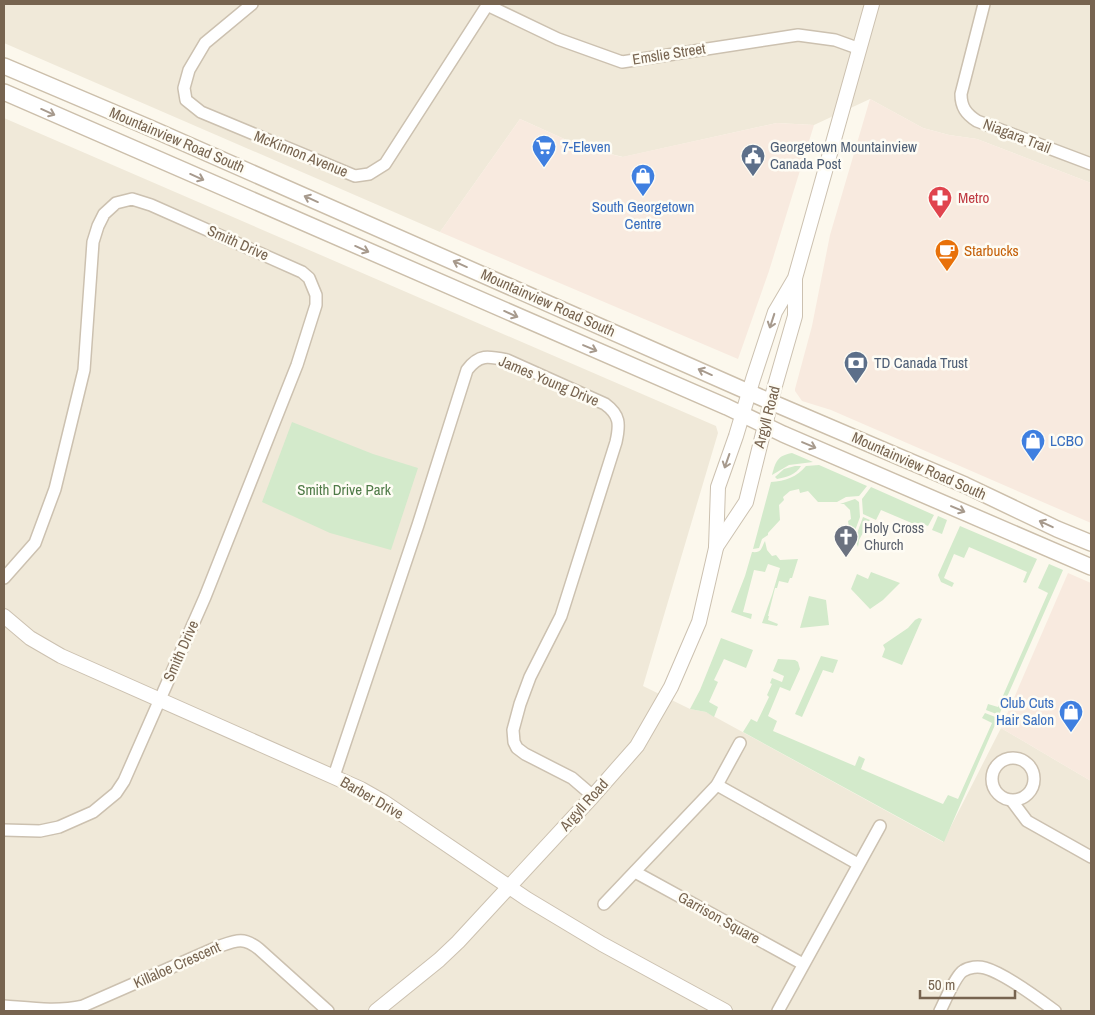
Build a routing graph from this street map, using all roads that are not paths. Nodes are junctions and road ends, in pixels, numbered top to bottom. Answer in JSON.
{"nodes":[{"id":1,"x":252,"y":4,"type":"edge"},
{"id":2,"x":487,"y":4,"type":"edge"},
{"id":3,"x":872,"y":4,"type":"edge"},
{"id":4,"x":984,"y":4,"type":"edge"},
{"id":5,"x":860,"y":49,"type":"junction"},
{"id":6,"x":4,"y":66,"type":"edge"},
{"id":7,"x":4,"y":92,"type":"edge"},
{"id":8,"x":1091,"y":164,"type":"edge"},
{"id":9,"x":795,"y":278,"type":"junction"},
{"id":10,"x":749,"y":392,"type":"junction"},
{"id":11,"x":771,"y":402,"type":"junction"},
{"id":12,"x":742,"y":415,"type":"junction"},
{"id":13,"x":764,"y":425,"type":"junction"},
{"id":14,"x":1091,"y":543,"type":"edge"},
{"id":15,"x":716,"y":548,"type":"junction"},
{"id":16,"x":1091,"y":567,"type":"edge"},
{"id":17,"x":4,"y":578,"type":"edge"},
{"id":18,"x":4,"y":616,"type":"edge"},
{"id":19,"x":159,"y":700,"type":"junction"},
{"id":20,"x":740,"y":743,"type":"dead end"},
{"id":21,"x":334,"y":776,"type":"junction"},
{"id":22,"x":717,"y":785,"type":"junction"},
{"id":23,"x":593,"y":796,"type":"junction"},
{"id":24,"x":1012,"y":800,"type":"dead end"},
{"id":25,"x":880,"y":826,"type":"dead end"},
{"id":26,"x":4,"y":830,"type":"edge"},
{"id":27,"x":1091,"y":857,"type":"edge"},
{"id":28,"x":858,"y":864,"type":"junction"},
{"id":29,"x":635,"y":872,"type":"junction"},
{"id":30,"x":509,"y":887,"type":"junction"},
{"id":31,"x":604,"y":904,"type":"dead end"},
{"id":32,"x":803,"y":964,"type":"junction"},
{"id":33,"x":4,"y":1006,"type":"edge"},
{"id":34,"x":328,"y":1011,"type":"edge"},
{"id":35,"x":376,"y":1011,"type":"edge"},
{"id":36,"x":725,"y":1011,"type":"edge"},
{"id":37,"x":778,"y":1011,"type":"edge"},
{"id":38,"x":940,"y":1011,"type":"edge"},
{"id":39,"x":1055,"y":1011,"type":"edge"}],
"edges":[{"from":1,"to":2,"type":"street","name":"McKinnon Avenue"},
{"from":2,"to":5,"type":"street","name":"Emslie Street"},
{"from":3,"to":5,"type":"street","name":"Argyll Road"},
{"from":4,"to":8,"type":"street","name":"Niagara Trail"},
{"from":5,"to":9,"type":"street","name":"Argyll Road"},
{"from":10,"to":6,"type":"main road","name":"Mountainview Road South","one_way":true},
{"from":7,"to":12,"type":"main road","name":"Mountainview Road South","one_way":true},
{"from":9,"to":10,"type":"street","name":"Argyll Road","one_way":true},
{"from":9,"to":11,"type":"street","name":"Argyll Road"},
{"from":10,"to":11,"type":"main road","name":"Mountainview Road South"},
{"from":10,"to":12,"type":"street","name":"Argyll Road"},
{"from":11,"to":13,"type":"street","name":"Argyll Road"},
{"from":14,"to":11,"type":"main road","name":"Mountainview Road South","one_way":true},
{"from":12,"to":13,"type":"main road","name":"Mountainview Road South"},
{"from":12,"to":15,"type":"street","name":"Argyll Road","one_way":true},
{"from":13,"to":15,"type":"street","name":"Argyll Road"},
{"from":13,"to":16,"type":"main road","name":"Mountainview Road South","one_way":true},
{"from":15,"to":23,"type":"street","name":"Argyll Road"},
{"from":17,"to":19,"type":"street","name":"Smith Drive"},
{"from":18,"to":19,"type":"street","name":"Barber Drive"},
{"from":19,"to":21,"type":"street","name":"Barber Drive"},
{"from":19,"to":26,"type":"street"},
{"from":20,"to":22,"type":"street"},
{"from":21,"to":23,"type":"street","name":"James Young Drive"},
{"from":21,"to":30,"type":"street","name":"Barber Drive"},
{"from":22,"to":28,"type":"street"},
{"from":22,"to":29,"type":"street"},
{"from":23,"to":30,"type":"street","name":"Argyll Road"},
{"from":24,"to":27,"type":"street"},
{"from":25,"to":28,"type":"street"},
{"from":28,"to":32,"type":"street"},
{"from":29,"to":31,"type":"street"},
{"from":29,"to":32,"type":"street","name":"Garrison Square"},
{"from":30,"to":35,"type":"street","name":"Argyll Road"},
{"from":30,"to":36,"type":"street","name":"Barber Drive"},
{"from":32,"to":37,"type":"street"},
{"from":33,"to":34,"type":"street","name":"Killaloe Crescent"},
{"from":38,"to":39,"type":"street"}]}
